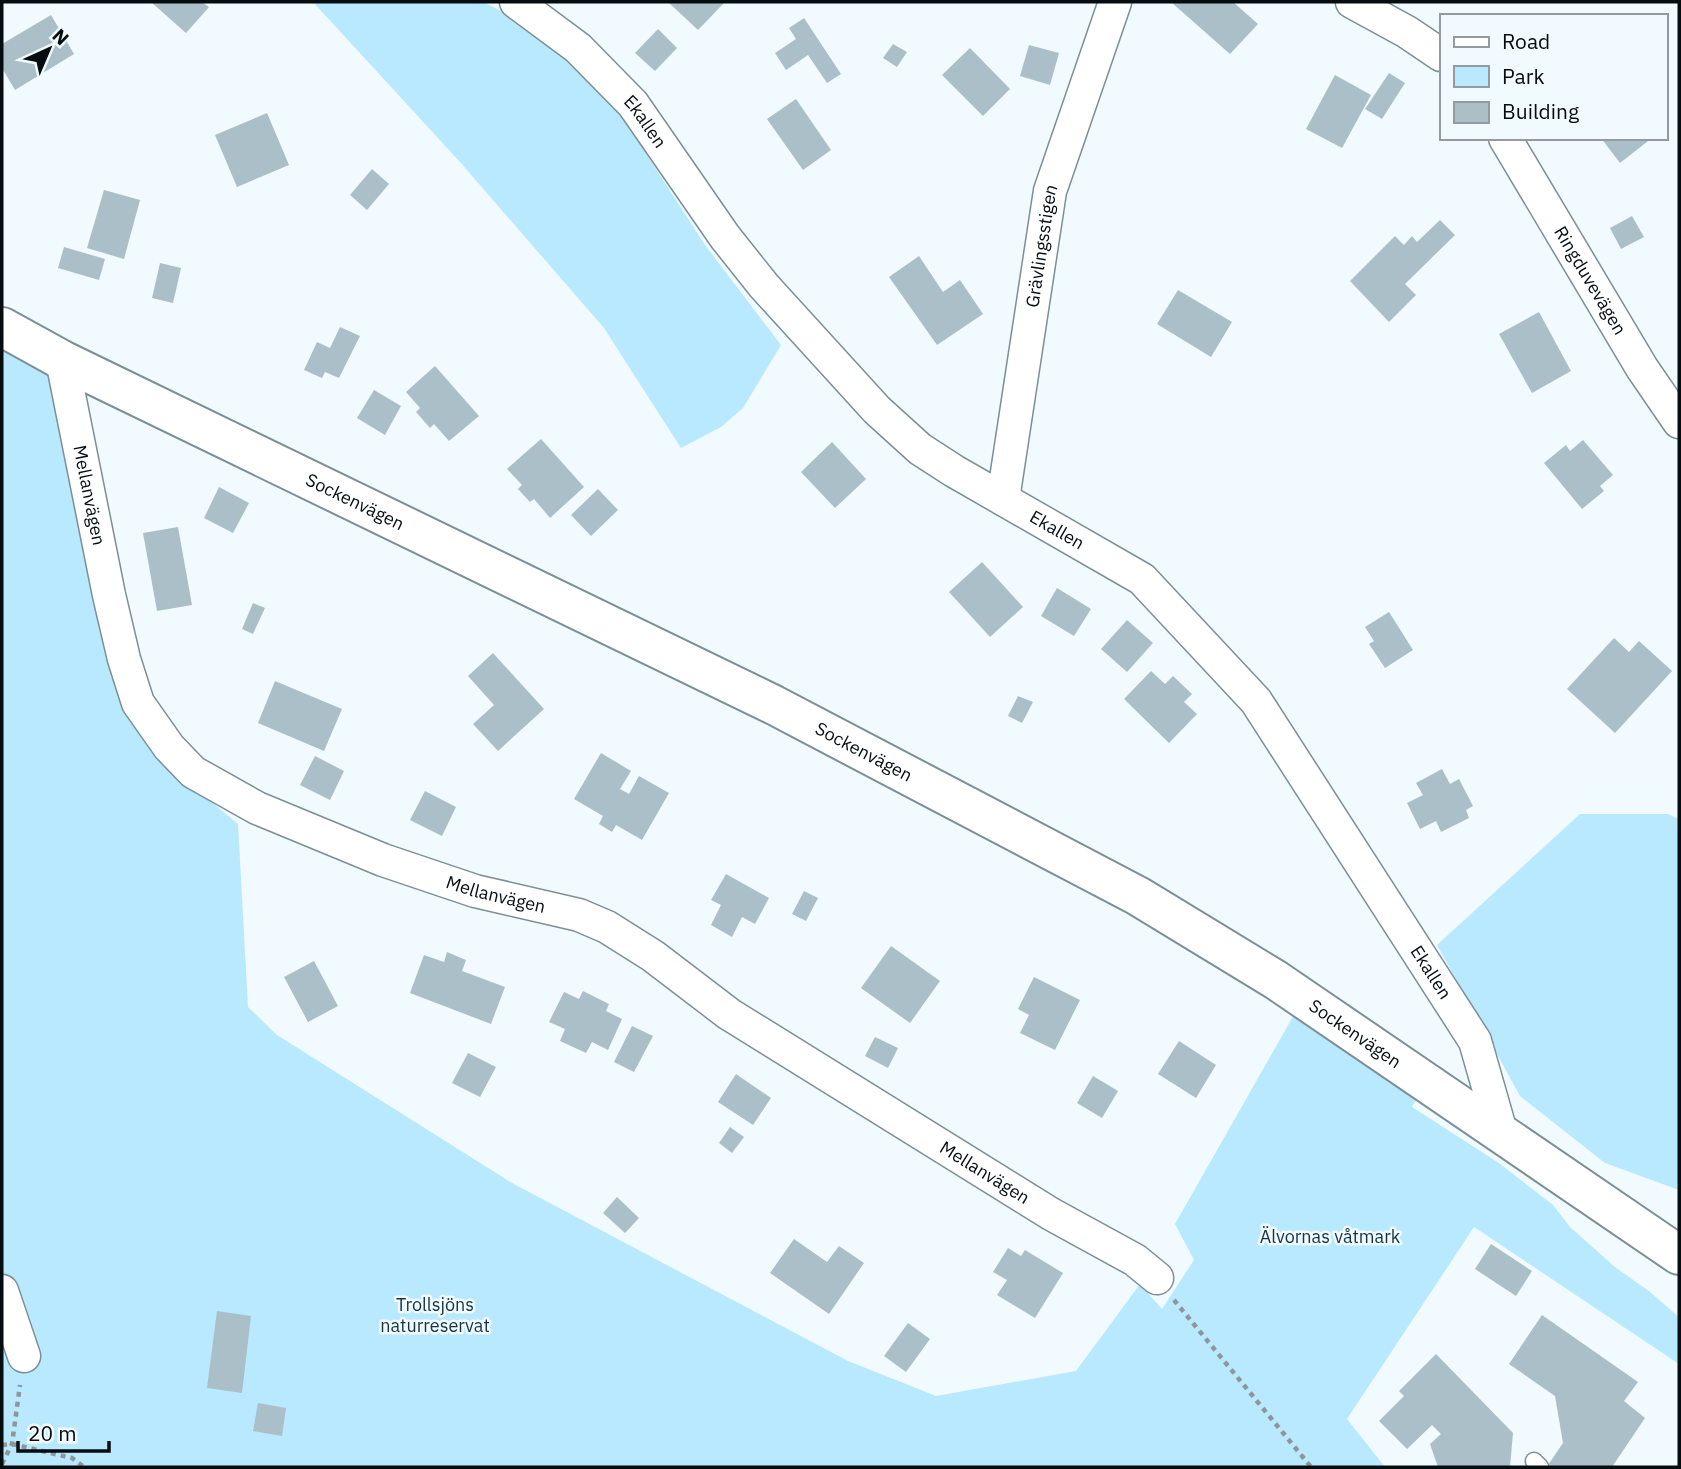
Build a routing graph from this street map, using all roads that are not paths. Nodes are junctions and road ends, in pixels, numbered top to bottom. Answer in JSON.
{"nodes":[{"id":1,"x":516,"y":2,"type":"edge"},
{"id":2,"x":1115,"y":2,"type":"edge"},
{"id":3,"x":1352,"y":2,"type":"edge"},
{"id":4,"x":1440,"y":54,"type":"edge"},
{"id":5,"x":1506,"y":140,"type":"edge"},
{"id":6,"x":2,"y":327,"type":"edge"},
{"id":7,"x":62,"y":360,"type":"junction"},
{"id":8,"x":1679,"y":422,"type":"edge"},
{"id":9,"x":1003,"y":499,"type":"junction"},
{"id":10,"x":1501,"y":1132,"type":"junction"},
{"id":11,"x":1679,"y":1255,"type":"edge"},
{"id":12,"x":1157,"y":1278,"type":"road end"},
{"id":13,"x":2,"y":1291,"type":"edge"},
{"id":14,"x":23,"y":1356,"type":"road end"}],
"edges":[{"from":1,"to":9,"type":"street","name":"Ekallen"},
{"from":2,"to":9,"type":"street","name":"Grävlingsstigen"},
{"from":3,"to":4,"type":"street"},
{"from":5,"to":8,"type":"street","name":"Ringduvevägen"},
{"from":6,"to":7,"type":"street","name":"Sockenvägen"},
{"from":7,"to":10,"type":"street","name":"Sockenvägen"},
{"from":7,"to":12,"type":"street","name":"Mellanvägen"},
{"from":9,"to":10,"type":"street","name":"Ekallen"},
{"from":10,"to":11,"type":"street","name":"Sockenvägen"},
{"from":13,"to":14,"type":"street"}]}
